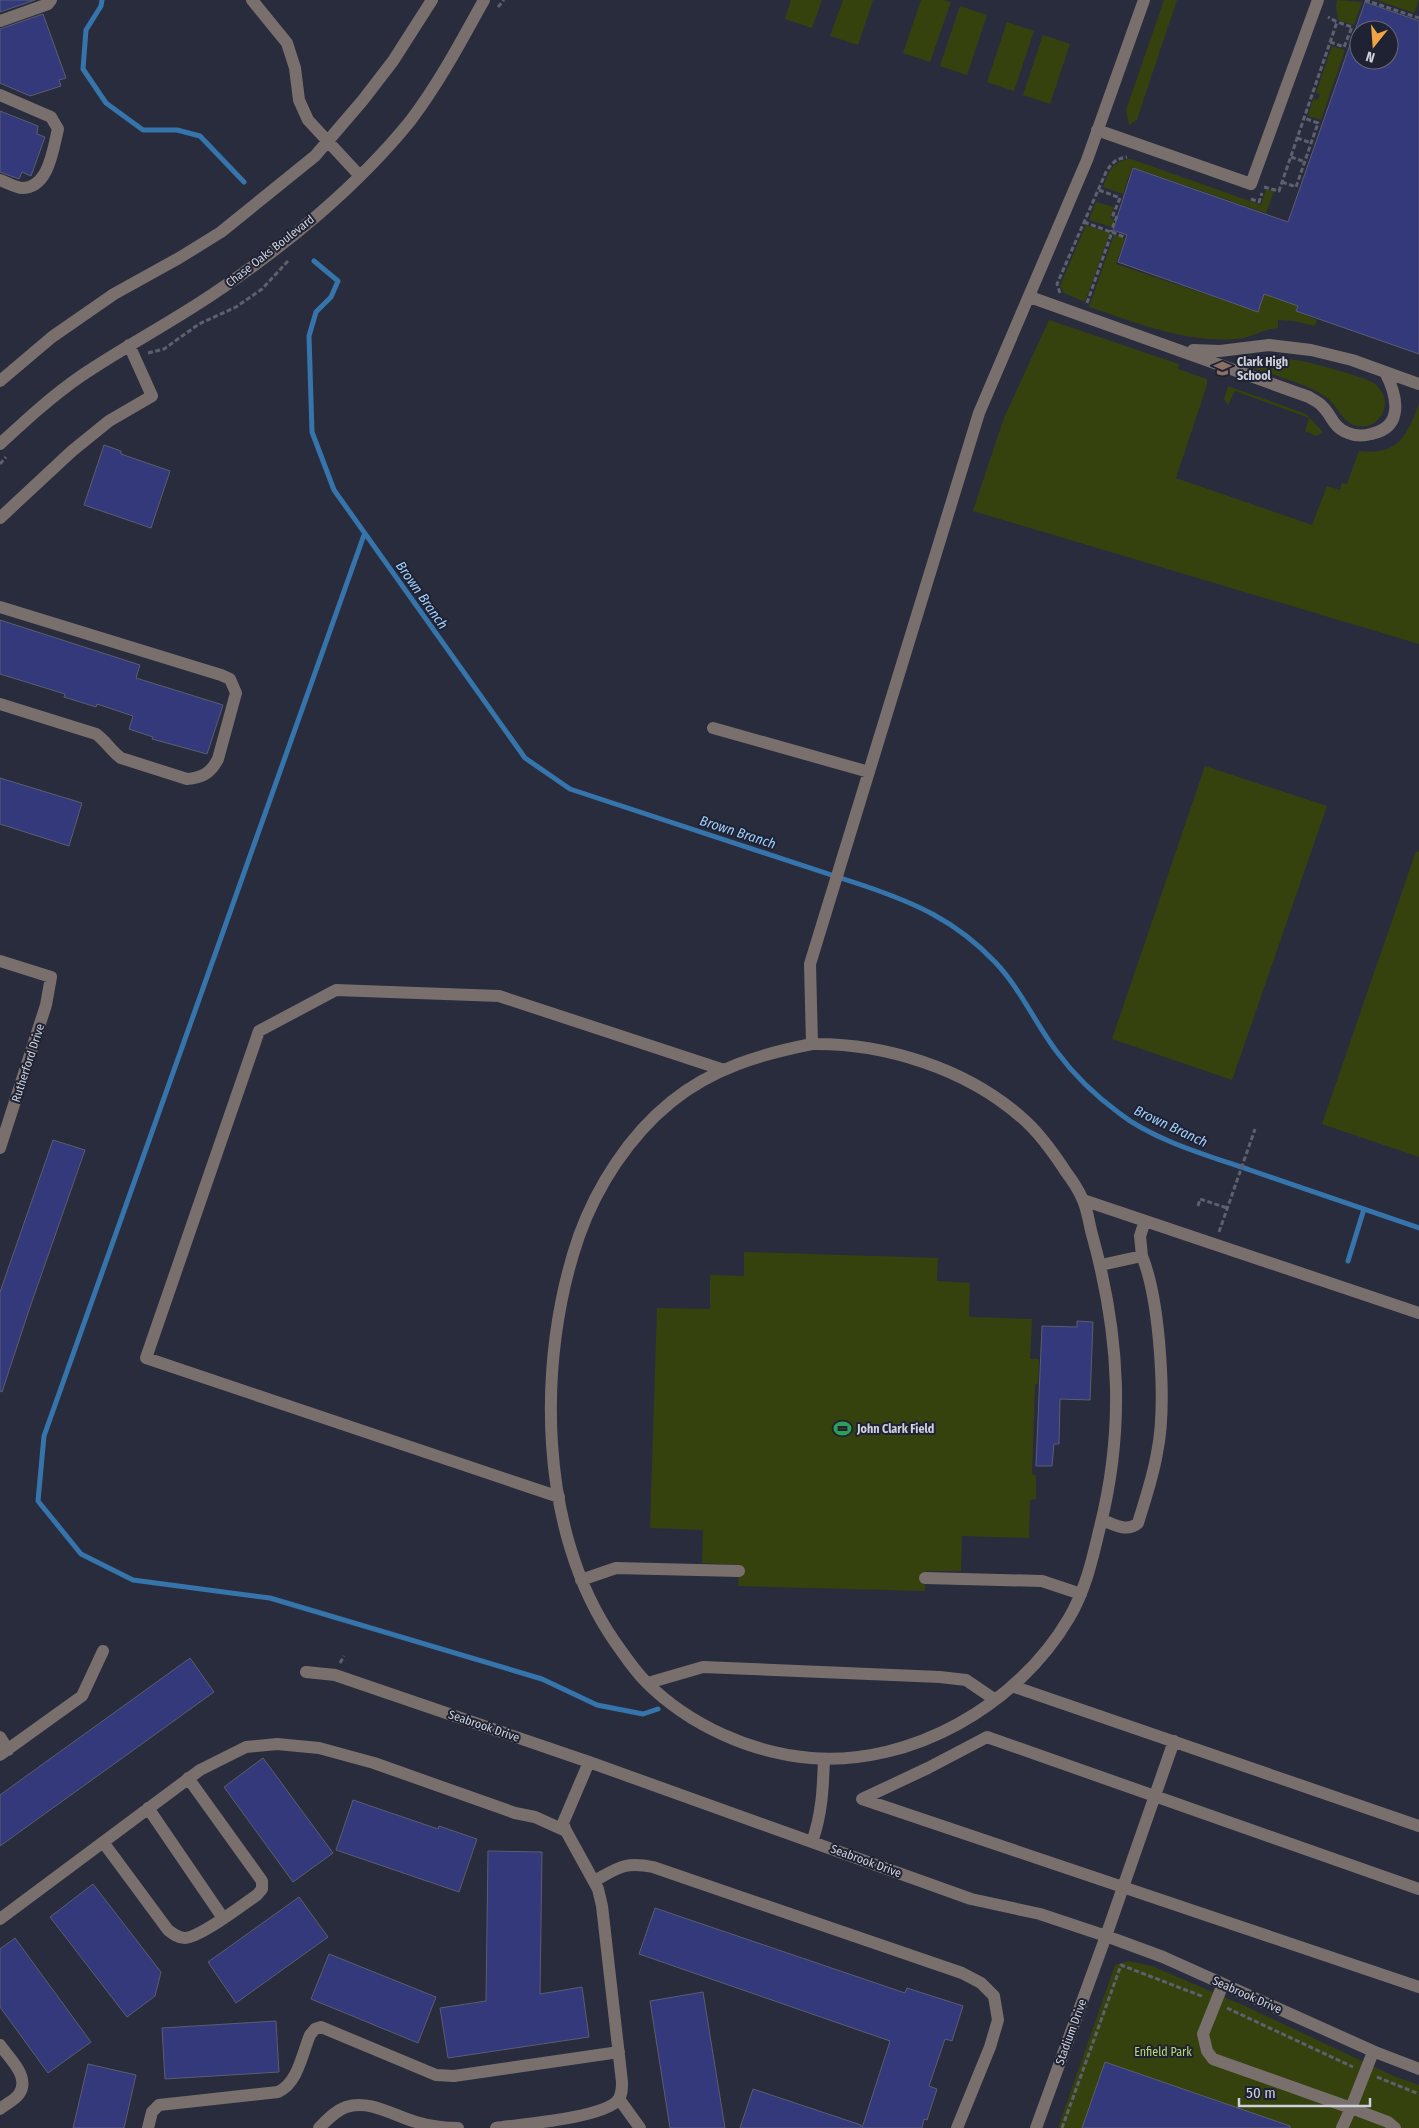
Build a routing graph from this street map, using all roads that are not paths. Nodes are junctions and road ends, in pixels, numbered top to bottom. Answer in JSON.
{"nodes":[{"id":1,"x":51,"y":0,"type":"edge"},
{"id":2,"x":252,"y":0,"type":"edge"},
{"id":3,"x":432,"y":0,"type":"edge"},
{"id":4,"x":484,"y":0,"type":"edge"},
{"id":5,"x":1144,"y":0,"type":"edge"},
{"id":6,"x":1318,"y":0,"type":"edge"},
{"id":7,"x":0,"y":21,"type":"edge"},
{"id":8,"x":0,"y":95,"type":"edge"},
{"id":9,"x":1097,"y":130,"type":"junction"},
{"id":10,"x":327,"y":142,"type":"junction"},
{"id":11,"x":360,"y":176,"type":"junction"},
{"id":12,"x":0,"y":180,"type":"edge"},
{"id":13,"x":1030,"y":297,"type":"junction"},
{"id":14,"x":128,"y":345,"type":"junction"},
{"id":15,"x":1180,"y":349,"type":"junction"},
{"id":16,"x":1385,"y":372,"type":"junction"},
{"id":17,"x":0,"y":380,"type":"edge"},
{"id":18,"x":1419,"y":384,"type":"edge"},
{"id":19,"x":0,"y":444,"type":"edge"},
{"id":20,"x":0,"y":518,"type":"edge"},
{"id":21,"x":0,"y":607,"type":"edge"},
{"id":22,"x":0,"y":704,"type":"edge"},
{"id":23,"x":713,"y":728,"type":"dead end"},
{"id":24,"x":869,"y":772,"type":"junction"},
{"id":25,"x":0,"y":961,"type":"edge"},
{"id":26,"x":812,"y":1044,"type":"junction"},
{"id":27,"x":724,"y":1070,"type":"junction"},
{"id":28,"x":0,"y":1148,"type":"edge"},
{"id":29,"x":1084,"y":1200,"type":"junction"},
{"id":30,"x":1145,"y":1221,"type":"junction"},
{"id":31,"x":1142,"y":1256,"type":"junction"},
{"id":32,"x":1101,"y":1265,"type":"junction"},
{"id":33,"x":1419,"y":1313,"type":"edge"},
{"id":34,"x":559,"y":1497,"type":"junction"},
{"id":35,"x":1102,"y":1520,"type":"junction"},
{"id":36,"x":739,"y":1572,"type":"dead end"},
{"id":37,"x":925,"y":1578,"type":"dead end"},
{"id":38,"x":581,"y":1580,"type":"junction"},
{"id":39,"x":1081,"y":1594,"type":"junction"},
{"id":40,"x":103,"y":1651,"type":"dead end"},
{"id":41,"x":306,"y":1672,"type":"dead end"},
{"id":42,"x":648,"y":1684,"type":"junction"},
{"id":43,"x":1012,"y":1686,"type":"junction"},
{"id":44,"x":994,"y":1699,"type":"junction"},
{"id":45,"x":0,"y":1737,"type":"edge"},
{"id":46,"x":1174,"y":1741,"type":"junction"},
{"id":47,"x":4,"y":1752,"type":"edge"},
{"id":48,"x":824,"y":1759,"type":"junction"},
{"id":49,"x":589,"y":1762,"type":"junction"},
{"id":50,"x":188,"y":1778,"type":"junction"},
{"id":51,"x":1154,"y":1796,"type":"junction"},
{"id":52,"x":148,"y":1808,"type":"junction"},
{"id":53,"x":1419,"y":1826,"type":"edge"},
{"id":54,"x":566,"y":1831,"type":"junction"},
{"id":55,"x":103,"y":1842,"type":"junction"},
{"id":56,"x":812,"y":1842,"type":"junction"},
{"id":57,"x":594,"y":1881,"type":"junction"},
{"id":58,"x":1123,"y":1886,"type":"junction"},
{"id":59,"x":1419,"y":1889,"type":"edge"},
{"id":60,"x":223,"y":1918,"type":"junction"},
{"id":61,"x":0,"y":1919,"type":"edge"},
{"id":62,"x":1106,"y":1936,"type":"junction"},
{"id":63,"x":1223,"y":1984,"type":"junction"},
{"id":64,"x":1419,"y":1987,"type":"edge"},
{"id":65,"x":0,"y":2045,"type":"edge"},
{"id":66,"x":619,"y":2052,"type":"junction"},
{"id":67,"x":1373,"y":2052,"type":"junction"},
{"id":68,"x":1419,"y":2069,"type":"edge"},
{"id":69,"x":619,"y":2099,"type":"junction"},
{"id":70,"x":1351,"y":2108,"type":"junction"},
{"id":71,"x":0,"y":2109,"type":"edge"},
{"id":72,"x":148,"y":2128,"type":"edge"},
{"id":73,"x":319,"y":2128,"type":"edge"},
{"id":74,"x":458,"y":2128,"type":"edge"},
{"id":75,"x":496,"y":2128,"type":"edge"},
{"id":76,"x":640,"y":2128,"type":"edge"},
{"id":77,"x":957,"y":2128,"type":"edge"},
{"id":78,"x":1036,"y":2128,"type":"edge"},
{"id":79,"x":1342,"y":2128,"type":"edge"},
{"id":80,"x":1395,"y":2128,"type":"edge"}],
"edges":[{"from":1,"to":7,"type":"street"},
{"from":2,"to":10,"type":"street"},
{"from":3,"to":10,"type":"street"},
{"from":4,"to":11,"type":"street","name":"Chase Oaks Boulevard"},
{"from":5,"to":9,"type":"street"},
{"from":6,"to":9,"type":"street"},
{"from":8,"to":12,"type":"street"},
{"from":9,"to":13,"type":"street"},
{"from":10,"to":11,"type":"street"},
{"from":10,"to":17,"type":"street"},
{"from":11,"to":14,"type":"street","name":"Chase Oaks Boulevard"},
{"from":13,"to":15,"type":"street"},
{"from":13,"to":24,"type":"street"},
{"from":14,"to":19,"type":"street","name":"Chase Oaks Boulevard"},
{"from":14,"to":20,"type":"street"},
{"from":15,"to":16,"type":"street"},
{"from":15,"to":16,"type":"street"},
{"from":16,"to":18,"type":"street"},
{"from":21,"to":22,"type":"street"},
{"from":23,"to":24,"type":"street"},
{"from":24,"to":26,"type":"street"},
{"from":25,"to":28,"type":"street","name":"Rutherford Drive"},
{"from":26,"to":27,"type":"street"},
{"from":26,"to":29,"type":"street"},
{"from":27,"to":34,"type":"street"},
{"from":27,"to":34,"type":"street"},
{"from":29,"to":30,"type":"street"},
{"from":29,"to":32,"type":"street"},
{"from":30,"to":31,"type":"street"},
{"from":30,"to":33,"type":"street"},
{"from":31,"to":32,"type":"street"},
{"from":31,"to":35,"type":"street"},
{"from":32,"to":35,"type":"street"},
{"from":34,"to":38,"type":"street"},
{"from":35,"to":39,"type":"street"},
{"from":36,"to":38,"type":"street"},
{"from":37,"to":39,"type":"street"},
{"from":38,"to":42,"type":"street"},
{"from":39,"to":43,"type":"street"},
{"from":40,"to":47,"type":"street"},
{"from":41,"to":49,"type":"street","name":"Seabrook Drive"},
{"from":42,"to":44,"type":"street"},
{"from":42,"to":48,"type":"street"},
{"from":43,"to":44,"type":"street"},
{"from":43,"to":46,"type":"street"},
{"from":44,"to":48,"type":"street"},
{"from":45,"to":47,"type":"street"},
{"from":46,"to":51,"type":"street","name":"Stadium Drive"},
{"from":46,"to":53,"type":"street"},
{"from":48,"to":56,"type":"street"},
{"from":49,"to":54,"type":"street"},
{"from":49,"to":56,"type":"street","name":"Seabrook Drive"},
{"from":50,"to":52,"type":"street"},
{"from":50,"to":54,"type":"street"},
{"from":50,"to":60,"type":"street"},
{"from":51,"to":58,"type":"street","name":"Stadium Drive"},
{"from":51,"to":58,"type":"street"},
{"from":51,"to":59,"type":"street"},
{"from":52,"to":55,"type":"street"},
{"from":52,"to":60,"type":"street"},
{"from":54,"to":57,"type":"street"},
{"from":55,"to":60,"type":"street"},
{"from":55,"to":61,"type":"street"},
{"from":56,"to":62,"type":"street","name":"Seabrook Drive"},
{"from":57,"to":66,"type":"street"},
{"from":57,"to":77,"type":"street"},
{"from":58,"to":62,"type":"street","name":"Stadium Drive"},
{"from":58,"to":64,"type":"street"},
{"from":62,"to":63,"type":"street","name":"Seabrook Drive"},
{"from":62,"to":78,"type":"street","name":"Stadium Drive"},
{"from":63,"to":67,"type":"street","name":"Seabrook Drive"},
{"from":63,"to":70,"type":"street"},
{"from":65,"to":71,"type":"street"},
{"from":66,"to":69,"type":"street"},
{"from":66,"to":72,"type":"street"},
{"from":67,"to":68,"type":"street","name":"Seabrook Drive"},
{"from":67,"to":70,"type":"street"},
{"from":69,"to":75,"type":"street"},
{"from":69,"to":76,"type":"street"},
{"from":70,"to":79,"type":"street"},
{"from":70,"to":80,"type":"street"},
{"from":73,"to":74,"type":"street"}]}
